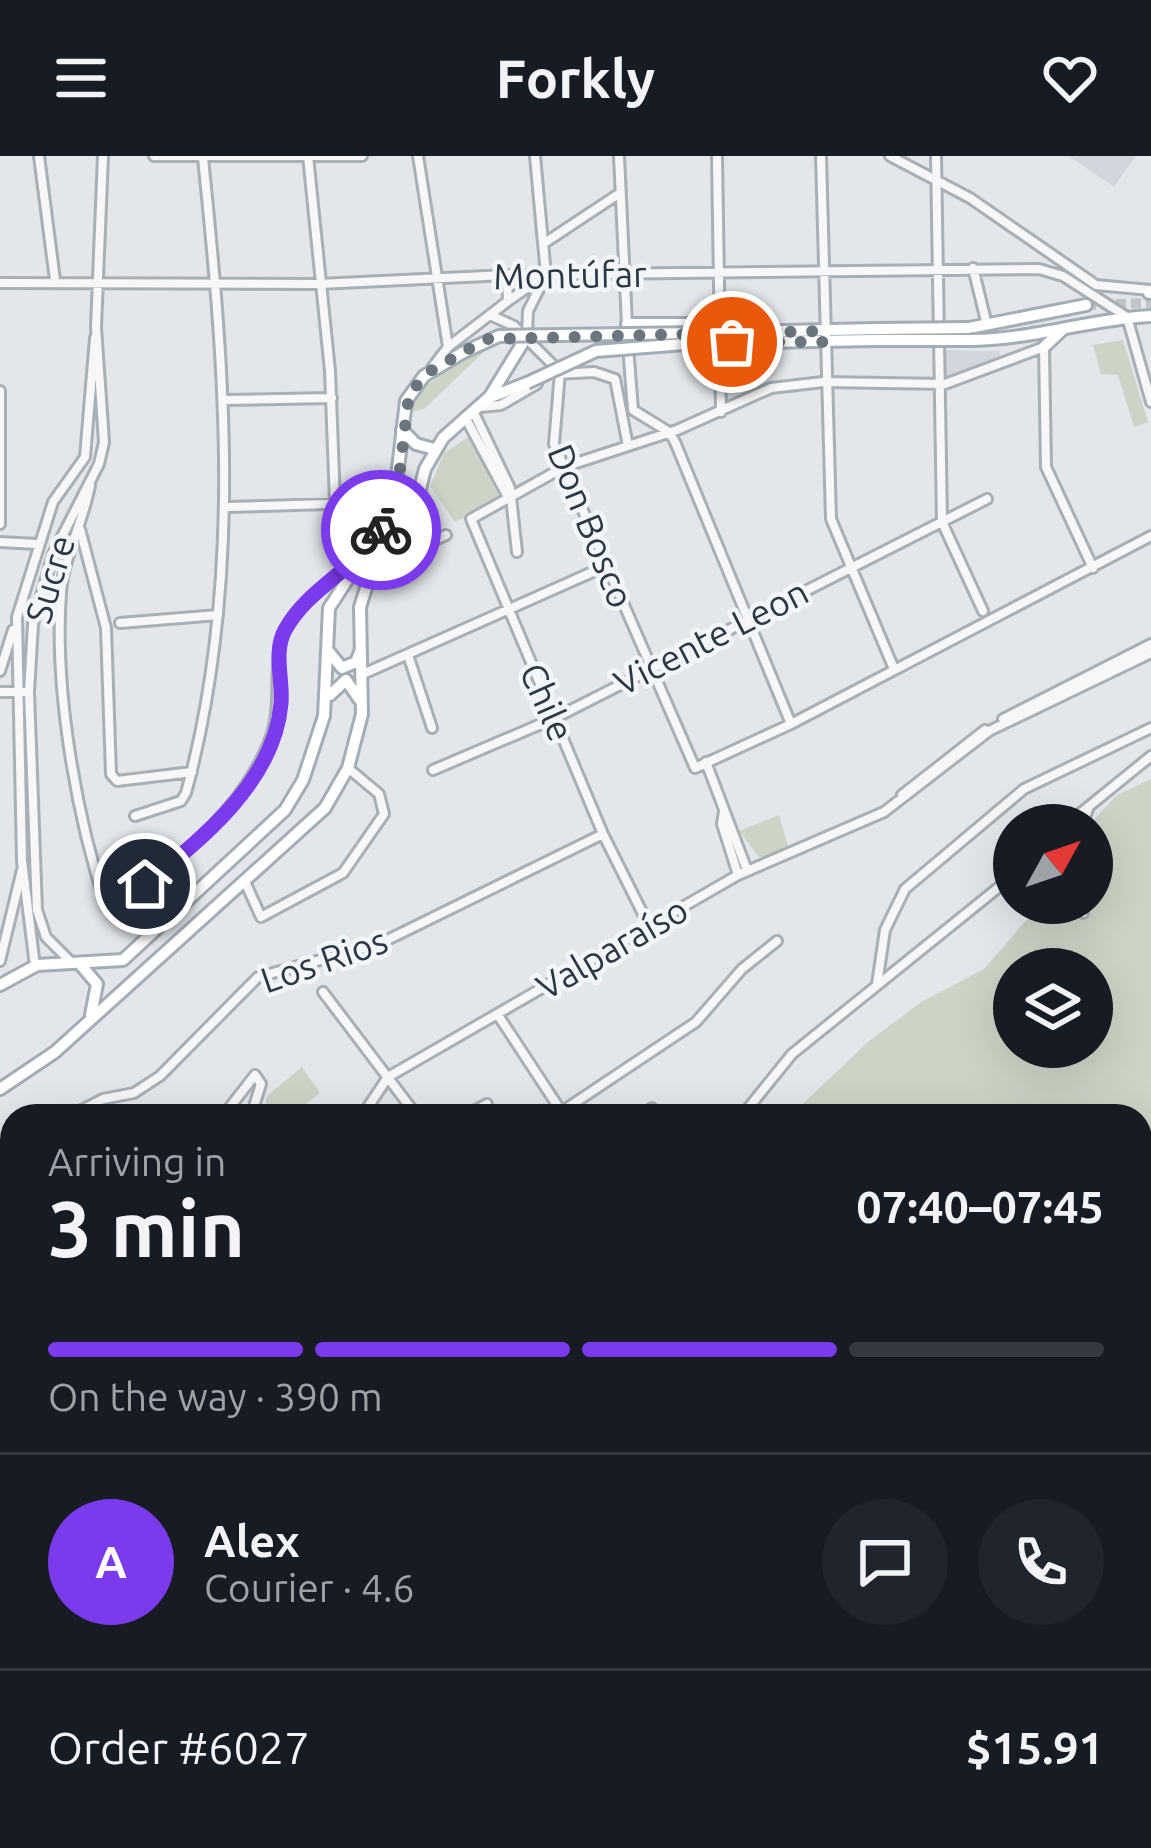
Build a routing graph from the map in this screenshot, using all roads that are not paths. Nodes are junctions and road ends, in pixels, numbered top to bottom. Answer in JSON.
{"nodes":[{"id":1,"x":40,"y":156,"type":"edge"},
{"id":2,"x":104,"y":156,"type":"edge"},
{"id":3,"x":154,"y":156,"type":"edge"},
{"id":4,"x":362,"y":156,"type":"edge"},
{"id":5,"x":418,"y":156,"type":"edge"},
{"id":6,"x":535,"y":156,"type":"edge"},
{"id":7,"x":619,"y":156,"type":"edge"},
{"id":8,"x":717,"y":156,"type":"edge"},
{"id":9,"x":821,"y":156,"type":"edge"},
{"id":10,"x":890,"y":156,"type":"edge"},
{"id":11,"x":936,"y":156,"type":"edge"},
{"id":12,"x":308,"y":157,"type":"edge"},
{"id":13,"x":203,"y":158,"type":"edge"},
{"id":14,"x":936,"y":179,"type":"junction"},
{"id":15,"x":620,"y":193,"type":"junction"},
{"id":16,"x":546,"y":243,"type":"junction"},
{"id":17,"x":973,"y":268,"type":"junction"},
{"id":18,"x":935,"y":269,"type":"junction"},
{"id":19,"x":821,"y":273,"type":"junction"},
{"id":20,"x":625,"y":274,"type":"junction"},
{"id":21,"x":719,"y":274,"type":"junction"},
{"id":22,"x":507,"y":275,"type":"junction"},
{"id":23,"x":546,"y":275,"type":"junction"},
{"id":24,"x":438,"y":278,"type":"junction"},
{"id":25,"x":55,"y":280,"type":"junction"},
{"id":26,"x":97,"y":280,"type":"junction"},
{"id":27,"x":0,"y":284,"type":"edge"},
{"id":28,"x":319,"y":284,"type":"junction"},
{"id":29,"x":217,"y":285,"type":"junction"},
{"id":30,"x":1150,"y":292,"type":"edge"},
{"id":31,"x":508,"y":301,"type":"junction"},
{"id":32,"x":1086,"y":305,"type":"tunnel mouth"},
{"id":33,"x":490,"y":315,"type":"junction"},
{"id":34,"x":1151,"y":316,"type":"edge"},
{"id":35,"x":1127,"y":317,"type":"junction"},
{"id":36,"x":627,"y":325,"type":"junction"},
{"id":37,"x":987,"y":327,"type":"junction"},
{"id":38,"x":1064,"y":328,"type":"junction"},
{"id":39,"x":971,"y":334,"type":"junction"},
{"id":40,"x":527,"y":336,"type":"junction"},
{"id":41,"x":822,"y":336,"type":"junction"},
{"id":42,"x":96,"y":337,"type":"junction"},
{"id":43,"x":719,"y":337,"type":"junction"},
{"id":44,"x":696,"y":338,"type":"junction"},
{"id":45,"x":448,"y":347,"type":"junction"},
{"id":46,"x":1043,"y":347,"type":"junction"},
{"id":47,"x":430,"y":371,"type":"junction"},
{"id":48,"x":560,"y":372,"type":"junction"},
{"id":49,"x":823,"y":382,"type":"junction"},
{"id":50,"x":937,"y":384,"type":"junction"},
{"id":51,"x":0,"y":394,"type":"edge"},
{"id":52,"x":332,"y":398,"type":"junction"},
{"id":53,"x":224,"y":400,"type":"junction"},
{"id":54,"x":1151,"y":402,"type":"edge"},
{"id":55,"x":476,"y":408,"type":"junction"},
{"id":56,"x":722,"y":412,"type":"junction"},
{"id":57,"x":650,"y":421,"type":"junction"},
{"id":58,"x":402,"y":430,"type":"junction"},
{"id":59,"x":670,"y":432,"type":"junction"},
{"id":60,"x":655,"y":437,"type":"junction"},
{"id":61,"x":628,"y":446,"type":"junction"},
{"id":62,"x":434,"y":449,"type":"junction"},
{"id":63,"x":564,"y":467,"type":"junction"},
{"id":64,"x":90,"y":485,"type":"junction"},
{"id":65,"x":509,"y":497,"type":"junction"},
{"id":66,"x":987,"y":499,"type":"dead end"},
{"id":67,"x":334,"y":502,"type":"junction"},
{"id":68,"x":395,"y":502,"type":"junction"},
{"id":69,"x":228,"y":507,"type":"junction"},
{"id":70,"x":67,"y":521,"type":"junction"},
{"id":71,"x":942,"y":523,"type":"junction"},
{"id":72,"x":0,"y":524,"type":"edge"},
{"id":73,"x":80,"y":528,"type":"junction"},
{"id":74,"x":446,"y":535,"type":"dead end"},
{"id":75,"x":1151,"y":536,"type":"edge"},
{"id":76,"x":0,"y":542,"type":"edge"},
{"id":77,"x":37,"y":544,"type":"junction"},
{"id":78,"x":390,"y":549,"type":"junction"},
{"id":79,"x":517,"y":552,"type":"dead end"},
{"id":80,"x":362,"y":557,"type":"junction"},
{"id":81,"x":606,"y":566,"type":"junction"},
{"id":82,"x":847,"y":567,"type":"junction"},
{"id":83,"x":1093,"y":568,"type":"junction"},
{"id":84,"x":983,"y":611,"type":"dead end"},
{"id":85,"x":508,"y":612,"type":"junction"},
{"id":86,"x":218,"y":615,"type":"junction"},
{"id":87,"x":17,"y":617,"type":"junction"},
{"id":88,"x":749,"y":619,"type":"junction"},
{"id":89,"x":120,"y":623,"type":"dead end"},
{"id":90,"x":327,"y":644,"type":"junction"},
{"id":91,"x":361,"y":644,"type":"junction"},
{"id":92,"x":1151,"y":644,"type":"edge"},
{"id":93,"x":1151,"y":653,"type":"edge"},
{"id":94,"x":408,"y":655,"type":"junction"},
{"id":95,"x":650,"y":669,"type":"junction"},
{"id":96,"x":894,"y":669,"type":"junction"},
{"id":97,"x":0,"y":671,"type":"edge"},
{"id":98,"x":363,"y":674,"type":"junction"},
{"id":99,"x":15,"y":691,"type":"junction"},
{"id":100,"x":0,"y":692,"type":"edge"},
{"id":101,"x":29,"y":692,"type":"junction"},
{"id":102,"x":326,"y":702,"type":"junction"},
{"id":103,"x":362,"y":714,"type":"junction"},
{"id":104,"x":555,"y":718,"type":"junction"},
{"id":105,"x":791,"y":724,"type":"junction"},
{"id":106,"x":432,"y":728,"type":"dead end"},
{"id":107,"x":1151,"y":728,"type":"edge"},
{"id":108,"x":1151,"y":756,"type":"edge"},
{"id":109,"x":706,"y":762,"type":"junction"},
{"id":110,"x":348,"y":768,"type":"junction"},
{"id":111,"x":433,"y":770,"type":"dead end"},
{"id":112,"x":192,"y":772,"type":"junction"},
{"id":113,"x":1099,"y":793,"type":"junction"},
{"id":114,"x":1088,"y":804,"type":"edge"},
{"id":115,"x":1093,"y":804,"type":"edge"},
{"id":116,"x":884,"y":812,"type":"junction"},
{"id":117,"x":135,"y":816,"type":"dead end"},
{"id":118,"x":603,"y":834,"type":"junction"},
{"id":119,"x":22,"y":869,"type":"junction"},
{"id":120,"x":742,"y":873,"type":"junction"},
{"id":121,"x":246,"y":884,"type":"junction"},
{"id":122,"x":993,"y":892,"type":"edge"},
{"id":123,"x":648,"y":924,"type":"junction"},
{"id":124,"x":777,"y":941,"type":"dead end"},
{"id":125,"x":0,"y":961,"type":"edge"},
{"id":126,"x":74,"y":962,"type":"junction"},
{"id":127,"x":35,"y":966,"type":"junction"},
{"id":128,"x":877,"y":984,"type":"junction"},
{"id":129,"x":0,"y":985,"type":"edge"},
{"id":130,"x":323,"y":992,"type":"dead end"},
{"id":131,"x":498,"y":1015,"type":"junction"},
{"id":132,"x":90,"y":1018,"type":"junction"},
{"id":133,"x":388,"y":1078,"type":"junction"},
{"id":134,"x":0,"y":1089,"type":"edge"},
{"id":135,"x":93,"y":1104,"type":"edge"},
{"id":136,"x":232,"y":1104,"type":"edge"},
{"id":137,"x":254,"y":1104,"type":"edge"},
{"id":138,"x":370,"y":1104,"type":"edge"},
{"id":139,"x":408,"y":1104,"type":"edge"},
{"id":140,"x":552,"y":1104,"type":"edge"},
{"id":141,"x":573,"y":1104,"type":"edge"},
{"id":142,"x":752,"y":1104,"type":"edge"}],
"edges":[{"from":1,"to":25,"type":"street"},
{"from":2,"to":26,"type":"street","name":"Sucre"},
{"from":3,"to":13,"type":"street"},
{"from":4,"to":12,"type":"street"},
{"from":5,"to":24,"type":"street"},
{"from":6,"to":16,"type":"street"},
{"from":7,"to":15,"type":"street"},
{"from":8,"to":21,"type":"street"},
{"from":9,"to":19,"type":"street"},
{"from":10,"to":14,"type":"street"},
{"from":11,"to":14,"type":"street"},
{"from":12,"to":13,"type":"street"},
{"from":12,"to":28,"type":"street"},
{"from":13,"to":29,"type":"street"},
{"from":14,"to":18,"type":"street"},
{"from":14,"to":30,"type":"street"},
{"from":15,"to":16,"type":"street"},
{"from":15,"to":20,"type":"street"},
{"from":16,"to":23,"type":"street"},
{"from":17,"to":18,"type":"street","name":"Montúfar"},
{"from":17,"to":35,"type":"street","name":"Montúfar"},
{"from":17,"to":37,"type":"street"},
{"from":18,"to":19,"type":"street","name":"Montúfar"},
{"from":18,"to":50,"type":"street"},
{"from":19,"to":21,"type":"street","name":"Montúfar"},
{"from":19,"to":41,"type":"street"},
{"from":20,"to":21,"type":"street","name":"Montúfar"},
{"from":20,"to":23,"type":"street","name":"Montúfar"},
{"from":20,"to":36,"type":"street"},
{"from":21,"to":43,"type":"street"},
{"from":22,"to":23,"type":"street","name":"Montúfar"},
{"from":22,"to":24,"type":"street","name":"Montúfar"},
{"from":22,"to":31,"type":"street"},
{"from":23,"to":31,"type":"street"},
{"from":23,"to":40,"type":"street"},
{"from":24,"to":28,"type":"street","name":"Montúfar"},
{"from":24,"to":45,"type":"street"},
{"from":25,"to":26,"type":"street","name":"Montúfar"},
{"from":25,"to":27,"type":"street","name":"Montúfar"},
{"from":26,"to":29,"type":"street","name":"Montúfar"},
{"from":26,"to":42,"type":"street","name":"Sucre"},
{"from":28,"to":29,"type":"street","name":"Montúfar"},
{"from":28,"to":52,"type":"street"},
{"from":29,"to":53,"type":"street"},
{"from":31,"to":33,"type":"street"},
{"from":32,"to":37,"type":"main road"},
{"from":33,"to":40,"type":"street"},
{"from":33,"to":45,"type":"street"},
{"from":34,"to":35,"type":"main road"},
{"from":35,"to":38,"type":"main road"},
{"from":35,"to":54,"type":"street"},
{"from":36,"to":43,"type":"main road"},
{"from":36,"to":57,"type":"street"},
{"from":37,"to":39,"type":"main road"},
{"from":38,"to":39,"type":"main road"},
{"from":38,"to":46,"type":"main road"},
{"from":39,"to":41,"type":"main road","bridge":true},
{"from":40,"to":48,"type":"street"},
{"from":40,"to":55,"type":"main road"},
{"from":41,"to":43,"type":"main road"},
{"from":41,"to":49,"type":"street"},
{"from":42,"to":64,"type":"street","name":"Sucre"},
{"from":42,"to":77,"type":"street","name":"Sucre"},
{"from":43,"to":44,"type":"main road"},
{"from":43,"to":56,"type":"street"},
{"from":44,"to":47,"type":"main road","bridge":true},
{"from":44,"to":55,"type":"main road","bridge":true},
{"from":45,"to":47,"type":"street"},
{"from":46,"to":50,"type":"street"},
{"from":46,"to":83,"type":"street"},
{"from":47,"to":58,"type":"main road"},
{"from":48,"to":55,"type":"street"},
{"from":48,"to":61,"type":"street"},
{"from":48,"to":63,"type":"street","name":"Don Bosco"},
{"from":49,"to":50,"type":"street"},
{"from":49,"to":56,"type":"street"},
{"from":49,"to":82,"type":"street"},
{"from":50,"to":71,"type":"street"},
{"from":51,"to":72,"type":"street"},
{"from":52,"to":53,"type":"street"},
{"from":52,"to":67,"type":"street"},
{"from":53,"to":69,"type":"street"},
{"from":55,"to":62,"type":"main road"},
{"from":55,"to":65,"type":"street"},
{"from":56,"to":59,"type":"street"},
{"from":57,"to":59,"type":"street"},
{"from":57,"to":60,"type":"street"},
{"from":58,"to":62,"type":"main road"},
{"from":58,"to":68,"type":"main road"},
{"from":59,"to":60,"type":"street"},
{"from":59,"to":88,"type":"street"},
{"from":60,"to":61,"type":"street"},
{"from":61,"to":63,"type":"street"},
{"from":62,"to":78,"type":"main road"},
{"from":63,"to":65,"type":"street"},
{"from":63,"to":81,"type":"street","name":"Don Bosco"},
{"from":64,"to":70,"type":"street","name":"Sucre"},
{"from":64,"to":73,"type":"street"},
{"from":65,"to":79,"type":"street"},
{"from":65,"to":85,"type":"street","name":"Chile"},
{"from":66,"to":71,"type":"street","name":"Vicente Leon"},
{"from":67,"to":68,"type":"street"},
{"from":67,"to":69,"type":"street"},
{"from":68,"to":80,"type":"main road"},
{"from":69,"to":86,"type":"street"},
{"from":70,"to":73,"type":"street"},
{"from":70,"to":101,"type":"street","name":"Sucre"},
{"from":71,"to":82,"type":"street","name":"Vicente Leon"},
{"from":71,"to":84,"type":"street"},
{"from":73,"to":80,"type":"street"},
{"from":73,"to":112,"type":"street"},
{"from":74,"to":78,"type":"street"},
{"from":75,"to":83,"type":"street"},
{"from":76,"to":77,"type":"street"},
{"from":77,"to":87,"type":"street","name":"Sucre"},
{"from":78,"to":91,"type":"main road"},
{"from":80,"to":90,"type":"main road"},
{"from":81,"to":85,"type":"street"},
{"from":81,"to":95,"type":"street","name":"Don Bosco"},
{"from":82,"to":88,"type":"street","name":"Vicente Leon"},
{"from":82,"to":96,"type":"street"},
{"from":83,"to":96,"type":"street"},
{"from":85,"to":94,"type":"street"},
{"from":85,"to":104,"type":"street","name":"Chile"},
{"from":86,"to":89,"type":"street"},
{"from":86,"to":112,"type":"street"},
{"from":87,"to":97,"type":"street"},
{"from":87,"to":99,"type":"street","name":"Sucre"},
{"from":88,"to":95,"type":"street","name":"Vicente Leon"},
{"from":88,"to":105,"type":"street"},
{"from":90,"to":91,"type":"main road"},
{"from":90,"to":102,"type":"main road"},
{"from":91,"to":98,"type":"main road"},
{"from":92,"to":116,"type":"street","name":"Valparaíso"},
{"from":93,"to":116,"type":"street","name":"Valparaíso"},
{"from":94,"to":98,"type":"street"},
{"from":94,"to":106,"type":"street"},
{"from":95,"to":104,"type":"street","name":"Vicente Leon"},
{"from":95,"to":109,"type":"street","name":"Don Bosco"},
{"from":96,"to":105,"type":"street"},
{"from":98,"to":103,"type":"main road"},
{"from":99,"to":100,"type":"street"},
{"from":99,"to":101,"type":"street"},
{"from":99,"to":119,"type":"street","name":"Sucre"},
{"from":101,"to":126,"type":"street","name":"Sucre"},
{"from":102,"to":103,"type":"main road"},
{"from":102,"to":126,"type":"main road"},
{"from":103,"to":110,"type":"main road"},
{"from":104,"to":111,"type":"street","name":"Vicente Leon"},
{"from":104,"to":118,"type":"street","name":"Chile"},
{"from":105,"to":109,"type":"street"},
{"from":107,"to":128,"type":"street"},
{"from":108,"to":113,"type":"street"},
{"from":109,"to":120,"type":"street","name":"Don Bosco"},
{"from":110,"to":121,"type":"main road"},
{"from":110,"to":121,"type":"street"},
{"from":112,"to":117,"type":"street"},
{"from":113,"to":114,"type":"street"},
{"from":113,"to":115,"type":"street"},
{"from":116,"to":120,"type":"street","name":"Valparaíso"},
{"from":118,"to":123,"type":"street","name":"Chile"},
{"from":118,"to":135,"type":"street","name":"Los Rios"},
{"from":119,"to":125,"type":"street","name":"Sucre"},
{"from":119,"to":127,"type":"street","name":"Sucre"},
{"from":120,"to":123,"type":"street","name":"Valparaíso"},
{"from":121,"to":132,"type":"main road"},
{"from":122,"to":128,"type":"street"},
{"from":123,"to":131,"type":"street","name":"Valparaíso"},
{"from":124,"to":141,"type":"street"},
{"from":126,"to":127,"type":"main road"},
{"from":126,"to":132,"type":"main road"},
{"from":127,"to":129,"type":"main road"},
{"from":128,"to":142,"type":"street"},
{"from":130,"to":133,"type":"street"},
{"from":131,"to":133,"type":"street","name":"Valparaíso"},
{"from":131,"to":140,"type":"street"},
{"from":132,"to":134,"type":"main road"},
{"from":133,"to":138,"type":"street","name":"Valparaíso"},
{"from":133,"to":139,"type":"street"},
{"from":136,"to":137,"type":"street"}]}
